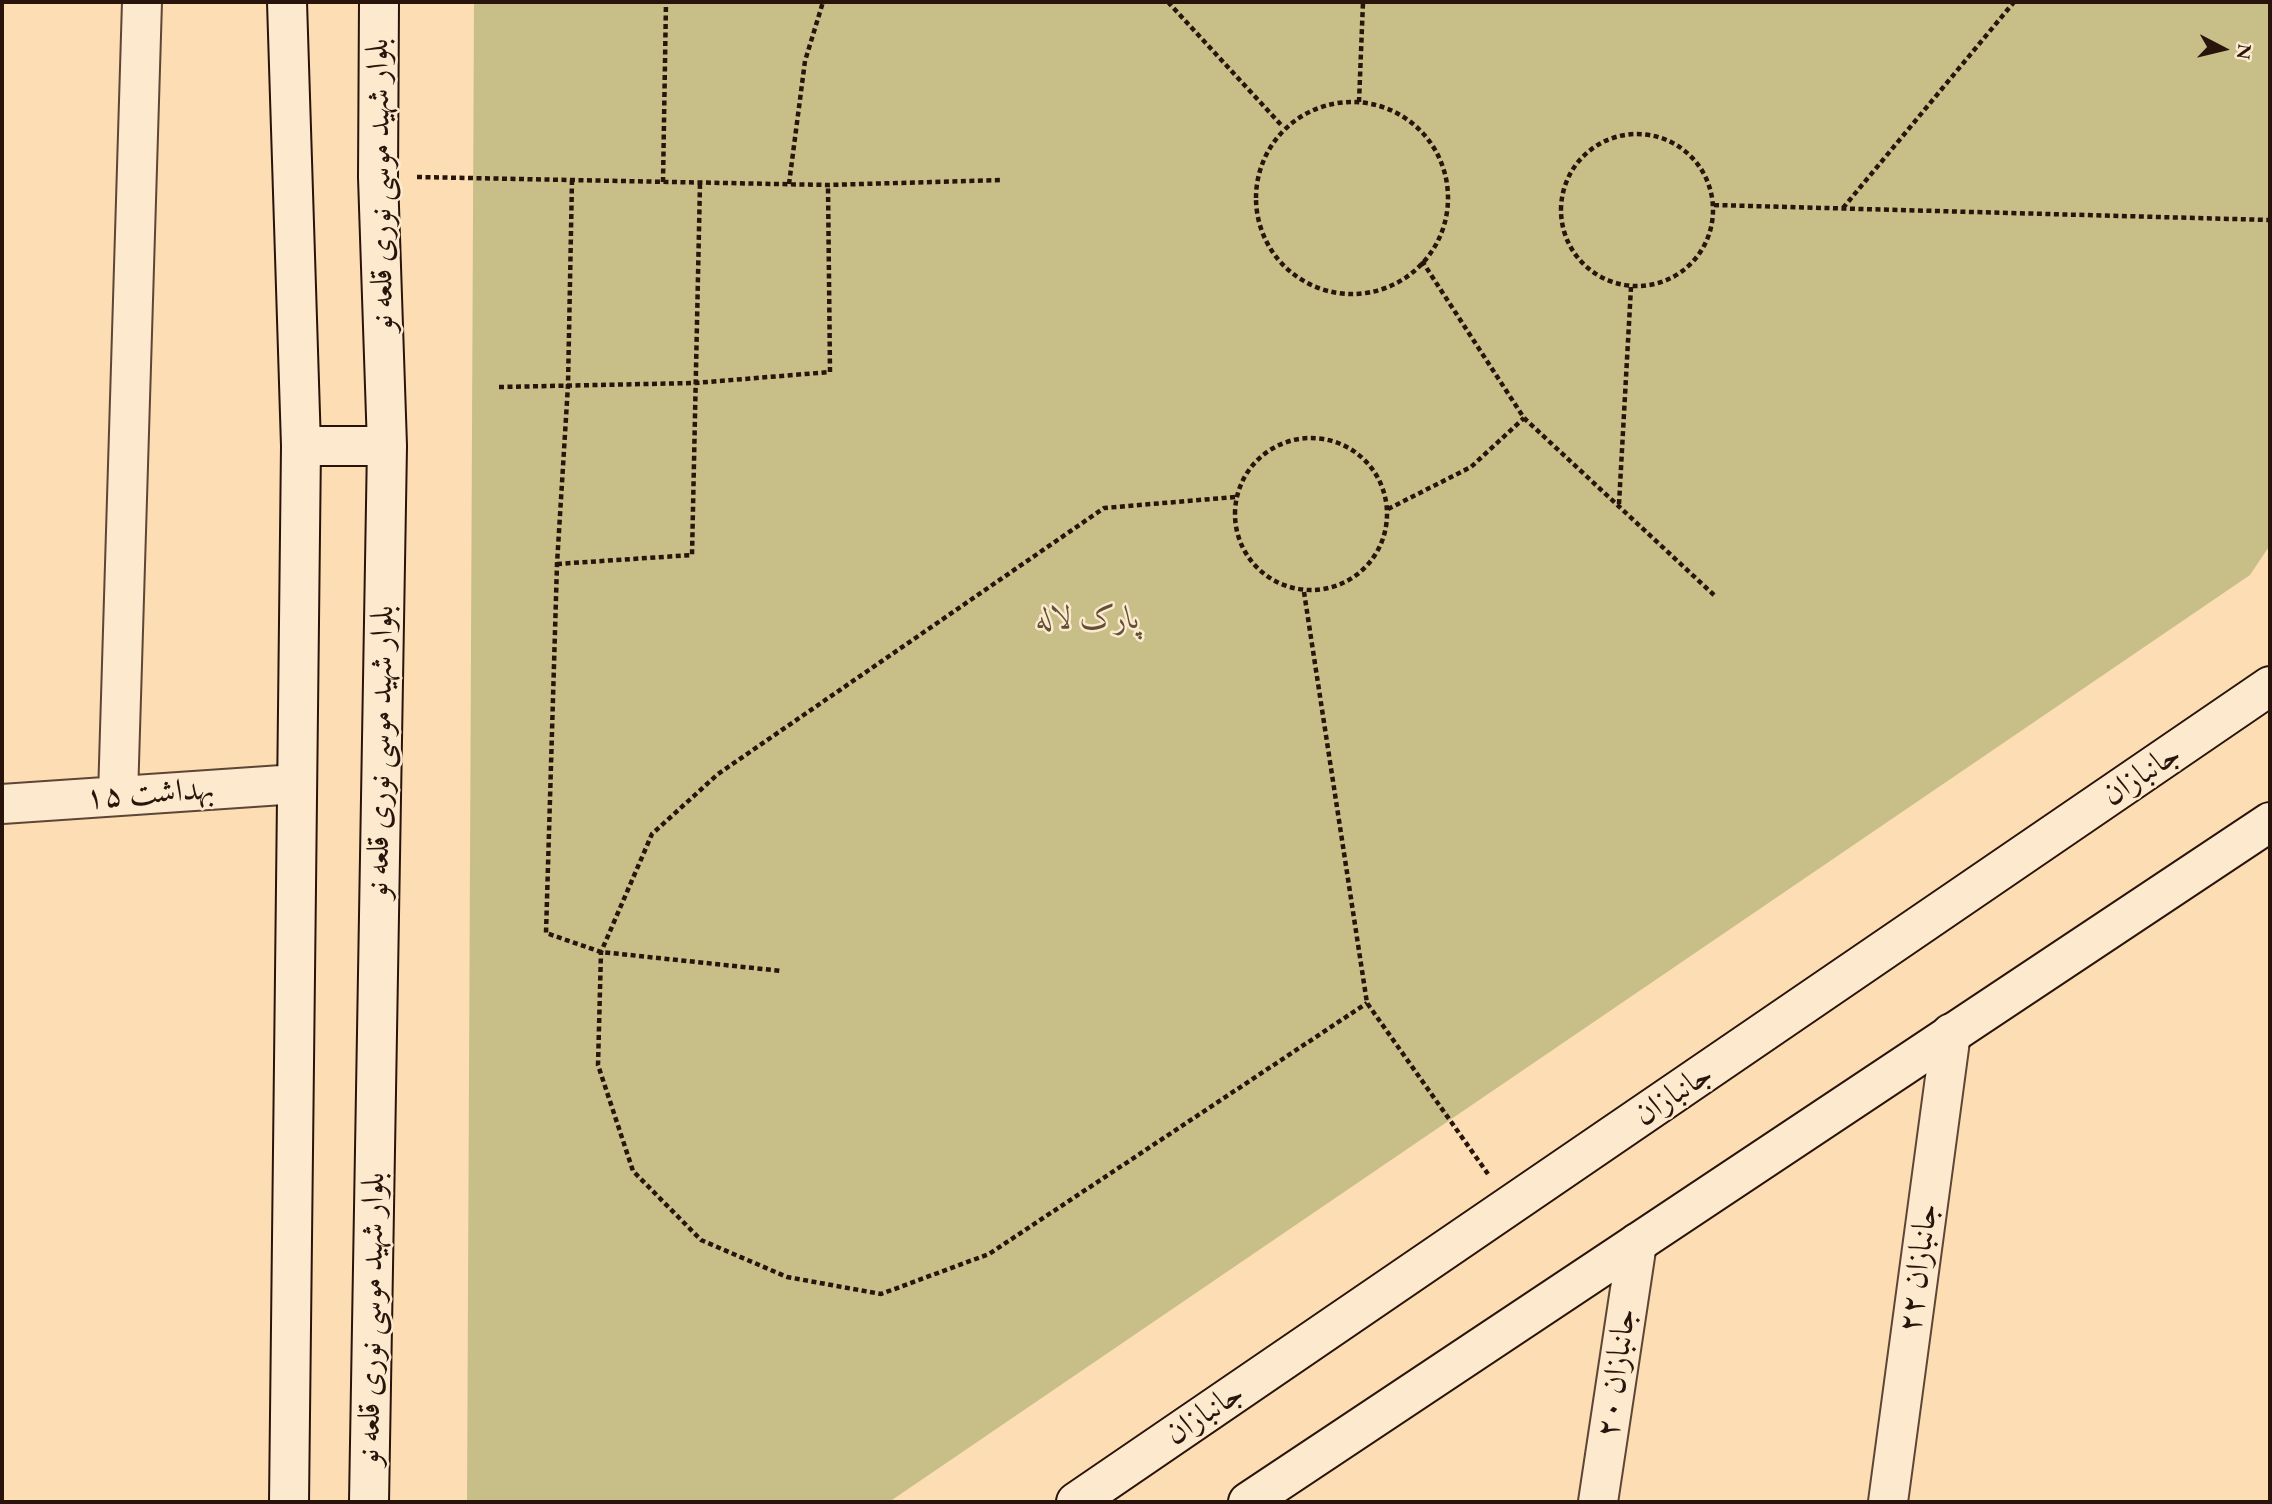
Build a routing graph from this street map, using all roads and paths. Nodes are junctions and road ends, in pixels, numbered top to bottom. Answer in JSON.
{"nodes":[{"id":1,"x":142,"y":2,"type":"edge"},
{"id":2,"x":287,"y":2,"type":"edge"},
{"id":3,"x":379,"y":2,"type":"edge"},
{"id":4,"x":666,"y":2,"type":"edge"},
{"id":5,"x":823,"y":2,"type":"edge"},
{"id":6,"x":1168,"y":2,"type":"edge"},
{"id":7,"x":1363,"y":2,"type":"edge"},
{"id":8,"x":2014,"y":2,"type":"edge"},
{"id":9,"x":1359,"y":103,"type":"junction"},
{"id":10,"x":1283,"y":127,"type":"junction"},
{"id":11,"x":378,"y":177,"type":"junction"},
{"id":12,"x":572,"y":180,"type":"junction"},
{"id":13,"x":1001,"y":180,"type":"dead end"},
{"id":14,"x":663,"y":182,"type":"junction"},
{"id":15,"x":700,"y":183,"type":"junction"},
{"id":16,"x":789,"y":184,"type":"junction"},
{"id":17,"x":828,"y":185,"type":"junction"},
{"id":18,"x":1714,"y":205,"type":"junction"},
{"id":19,"x":1843,"y":208,"type":"junction"},
{"id":20,"x":2270,"y":220,"type":"edge"},
{"id":21,"x":1422,"y":261,"type":"junction"},
{"id":22,"x":1631,"y":287,"type":"junction"},
{"id":23,"x":695,"y":383,"type":"junction"},
{"id":24,"x":568,"y":385,"type":"junction"},
{"id":25,"x":499,"y":387,"type":"dead end"},
{"id":26,"x":1524,"y":418,"type":"junction"},
{"id":27,"x":301,"y":446,"type":"junction"},
{"id":28,"x":387,"y":446,"type":"junction"},
{"id":29,"x":1235,"y":497,"type":"junction"},
{"id":30,"x":1619,"y":505,"type":"junction"},
{"id":31,"x":1388,"y":509,"type":"junction"},
{"id":32,"x":557,"y":564,"type":"junction"},
{"id":33,"x":1304,"y":592,"type":"junction"},
{"id":34,"x":1714,"y":595,"type":"dead end"},
{"id":35,"x":2270,"y":686,"type":"edge"},
{"id":36,"x":298,"y":784,"type":"junction"},
{"id":37,"x":118,"y":796,"type":"junction"},
{"id":38,"x":2,"y":804,"type":"edge"},
{"id":39,"x":2270,"y":822,"type":"edge"},
{"id":40,"x":601,"y":952,"type":"junction"},
{"id":41,"x":782,"y":971,"type":"dead end"},
{"id":42,"x":1367,"y":1003,"type":"junction"},
{"id":43,"x":1951,"y":1033,"type":"junction"},
{"id":44,"x":1511,"y":1206,"type":"junction"},
{"id":45,"x":1637,"y":1243,"type":"junction"},
{"id":46,"x":289,"y":1502,"type":"edge"},
{"id":47,"x":369,"y":1502,"type":"edge"},
{"id":48,"x":1076,"y":1502,"type":"edge"},
{"id":49,"x":1248,"y":1502,"type":"edge"},
{"id":50,"x":1598,"y":1502,"type":"edge"},
{"id":51,"x":1888,"y":1502,"type":"edge"}],
"edges":[{"from":1,"to":37,"type":"main road"},
{"from":2,"to":27,"type":"main road"},
{"from":3,"to":11,"type":"main road","name":"بلوار شهید موسی نوری قلعه نو"},
{"from":4,"to":14,"type":"path"},
{"from":5,"to":16,"type":"path"},
{"from":6,"to":10,"type":"path"},
{"from":7,"to":9,"type":"path"},
{"from":8,"to":19,"type":"path"},
{"from":9,"to":10,"type":"path"},
{"from":9,"to":21,"type":"path"},
{"from":10,"to":21,"type":"path"},
{"from":11,"to":12,"type":"path"},
{"from":11,"to":28,"type":"main road","name":"بلوار شهید موسی نوری قلعه نو"},
{"from":12,"to":14,"type":"path"},
{"from":12,"to":24,"type":"path"},
{"from":13,"to":17,"type":"path"},
{"from":14,"to":15,"type":"path"},
{"from":15,"to":16,"type":"path"},
{"from":15,"to":23,"type":"path"},
{"from":16,"to":17,"type":"path"},
{"from":17,"to":23,"type":"path"},
{"from":18,"to":19,"type":"path"},
{"from":18,"to":22,"type":"path"},
{"from":18,"to":22,"type":"path"},
{"from":19,"to":20,"type":"path"},
{"from":21,"to":26,"type":"path"},
{"from":22,"to":30,"type":"path"},
{"from":23,"to":24,"type":"path"},
{"from":23,"to":32,"type":"path"},
{"from":24,"to":25,"type":"path"},
{"from":24,"to":32,"type":"path"},
{"from":26,"to":30,"type":"path"},
{"from":26,"to":31,"type":"path"},
{"from":27,"to":28,"type":"main road"},
{"from":27,"to":36,"type":"main road"},
{"from":28,"to":47,"type":"main road","name":"بلوار شهید موسی نوری قلعه نو"},
{"from":29,"to":31,"type":"path"},
{"from":29,"to":33,"type":"path"},
{"from":29,"to":40,"type":"path"},
{"from":30,"to":34,"type":"path"},
{"from":31,"to":33,"type":"path"},
{"from":32,"to":40,"type":"path"},
{"from":33,"to":42,"type":"path"},
{"from":35,"to":44,"type":"main road","name":"جانبازان"},
{"from":36,"to":37,"type":"main road","name":"بهداشت ۱۵"},
{"from":36,"to":46,"type":"main road"},
{"from":37,"to":38,"type":"main road","name":"بهداشت ۱۵"},
{"from":39,"to":43,"type":"main road"},
{"from":40,"to":41,"type":"path"},
{"from":40,"to":42,"type":"path"},
{"from":42,"to":44,"type":"path"},
{"from":43,"to":45,"type":"main road"},
{"from":43,"to":51,"type":"main road","name":"جانبازان ۲۲"},
{"from":44,"to":48,"type":"main road","name":"جانبازان"},
{"from":45,"to":49,"type":"main road"},
{"from":45,"to":50,"type":"main road","name":"جانبازان ۲۰"}]}
